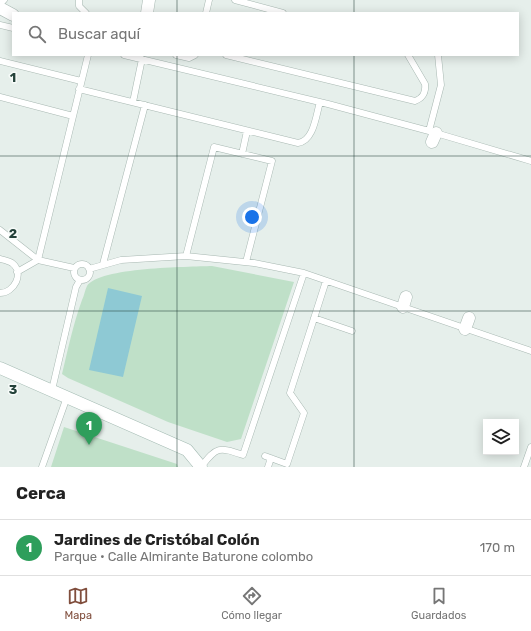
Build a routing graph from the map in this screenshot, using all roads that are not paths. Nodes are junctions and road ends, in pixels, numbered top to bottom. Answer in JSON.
{"nodes":[{"id":1,"x":4,"y":0,"type":"edge"},
{"id":2,"x":79,"y":0,"type":"edge"},
{"id":3,"x":149,"y":0,"type":"edge"},
{"id":4,"x":209,"y":0,"type":"edge"},
{"id":5,"x":235,"y":0,"type":"edge"},
{"id":6,"x":0,"y":4,"type":"edge"},
{"id":7,"x":0,"y":8,"type":"edge"},
{"id":8,"x":85,"y":12,"type":"edge"},
{"id":9,"x":147,"y":12,"type":"edge"},
{"id":10,"x":206,"y":12,"type":"edge"},
{"id":11,"x":279,"y":12,"type":"edge"},
{"id":12,"x":12,"y":14,"type":"edge"},
{"id":13,"x":0,"y":25,"type":"edge"},
{"id":14,"x":12,"y":28,"type":"edge"},
{"id":15,"x":88,"y":56,"type":"edge"},
{"id":16,"x":128,"y":56,"type":"edge"},
{"id":17,"x":157,"y":56,"type":"edge"},
{"id":18,"x":181,"y":56,"type":"edge"},
{"id":19,"x":193,"y":56,"type":"edge"},
{"id":20,"x":230,"y":56,"type":"edge"},
{"id":21,"x":409,"y":56,"type":"edge"},
{"id":22,"x":438,"y":56,"type":"edge"},
{"id":23,"x":142,"y":59,"type":"junction"},
{"id":24,"x":0,"y":61,"type":"edge"},
{"id":25,"x":156,"y":62,"type":"junction"},
{"id":26,"x":81,"y":81,"type":"junction"},
{"id":27,"x":79,"y":89,"type":"junction"},
{"id":28,"x":425,"y":93,"type":"junction"},
{"id":29,"x":438,"y":96,"type":"junction"},
{"id":30,"x":0,"y":97,"type":"edge"},
{"id":31,"x":133,"y":102,"type":"junction"},
{"id":32,"x":320,"y":102,"type":"junction"},
{"id":33,"x":145,"y":105,"type":"junction"},
{"id":34,"x":73,"y":116,"type":"junction"},
{"id":35,"x":247,"y":131,"type":"junction"},
{"id":36,"x":433,"y":135,"type":"junction"},
{"id":37,"x":242,"y":154,"type":"junction"},
{"id":38,"x":531,"y":161,"type":"edge"},
{"id":39,"x":0,"y":230,"type":"edge"},
{"id":40,"x":186,"y":256,"type":"junction"},
{"id":41,"x":0,"y":259,"type":"edge"},
{"id":42,"x":38,"y":260,"type":"junction"},
{"id":43,"x":246,"y":262,"type":"junction"},
{"id":44,"x":103,"y":264,"type":"junction"},
{"id":45,"x":74,"y":268,"type":"junction"},
{"id":46,"x":89,"y":269,"type":"junction"},
{"id":47,"x":17,"y":272,"type":"junction"},
{"id":48,"x":304,"y":273,"type":"junction"},
{"id":49,"x":80,"y":280,"type":"junction"},
{"id":50,"x":326,"y":281,"type":"junction"},
{"id":51,"x":0,"y":293,"type":"edge"},
{"id":52,"x":314,"y":318,"type":"junction"},
{"id":53,"x":352,"y":331,"type":"dead end"},
{"id":54,"x":531,"y":351,"type":"edge"},
{"id":55,"x":0,"y":368,"type":"edge"},
{"id":56,"x":52,"y":390,"type":"junction"},
{"id":57,"x":67,"y":397,"type":"junction"},
{"id":58,"x":531,"y":447,"type":"edge"},
{"id":59,"x":187,"y":450,"type":"junction"},
{"id":60,"x":42,"y":467,"type":"edge"},
{"id":61,"x":194,"y":467,"type":"edge"},
{"id":62,"x":201,"y":467,"type":"edge"},
{"id":63,"x":268,"y":467,"type":"edge"},
{"id":64,"x":524,"y":467,"type":"edge"}],
"edges":[{"from":1,"to":6,"type":"lane"},
{"from":2,"to":8,"type":"lane"},
{"from":3,"to":9,"type":"street"},
{"from":4,"to":10,"type":"lane"},
{"from":5,"to":11,"type":"lane"},
{"from":7,"to":12,"type":"street"},
{"from":13,"to":14,"type":"lane"},
{"from":15,"to":26,"type":"lane"},
{"from":16,"to":23,"type":"lane"},
{"from":17,"to":25,"type":"lane"},
{"from":18,"to":19,"type":"lane"},
{"from":20,"to":28,"type":"lane"},
{"from":21,"to":28,"type":"lane"},
{"from":22,"to":29,"type":"lane"},
{"from":23,"to":25,"type":"lane"},
{"from":23,"to":31,"type":"lane"},
{"from":24,"to":26,"type":"lane"},
{"from":25,"to":32,"type":"lane"},
{"from":26,"to":27,"type":"lane"},
{"from":27,"to":31,"type":"lane"},
{"from":27,"to":34,"type":"lane"},
{"from":28,"to":29,"type":"lane"},
{"from":29,"to":36,"type":"lane"},
{"from":30,"to":34,"type":"lane"},
{"from":31,"to":33,"type":"lane"},
{"from":32,"to":35,"type":"lane"},
{"from":32,"to":36,"type":"lane"},
{"from":33,"to":35,"type":"lane"},
{"from":33,"to":44,"type":"lane"},
{"from":34,"to":42,"type":"lane"},
{"from":35,"to":37,"type":"lane"},
{"from":36,"to":38,"type":"lane"},
{"from":37,"to":40,"type":"lane"},
{"from":37,"to":43,"type":"lane"},
{"from":39,"to":42,"type":"lane"},
{"from":40,"to":43,"type":"lane"},
{"from":40,"to":44,"type":"lane"},
{"from":41,"to":47,"type":"lane"},
{"from":42,"to":45,"type":"lane"},
{"from":42,"to":47,"type":"lane"},
{"from":43,"to":48,"type":"lane"},
{"from":44,"to":46,"type":"lane"},
{"from":45,"to":46,"type":"lane"},
{"from":45,"to":49,"type":"lane"},
{"from":46,"to":49,"type":"lane"},
{"from":47,"to":51,"type":"lane"},
{"from":48,"to":50,"type":"lane"},
{"from":48,"to":62,"type":"lane"},
{"from":49,"to":56,"type":"lane"},
{"from":50,"to":52,"type":"lane"},
{"from":50,"to":54,"type":"lane"},
{"from":52,"to":53,"type":"lane"},
{"from":52,"to":63,"type":"lane"},
{"from":55,"to":56,"type":"street"},
{"from":56,"to":57,"type":"street"},
{"from":57,"to":59,"type":"street"},
{"from":57,"to":60,"type":"lane"},
{"from":58,"to":64,"type":"lane"},
{"from":59,"to":61,"type":"street"},
{"from":59,"to":62,"type":"street"}]}
